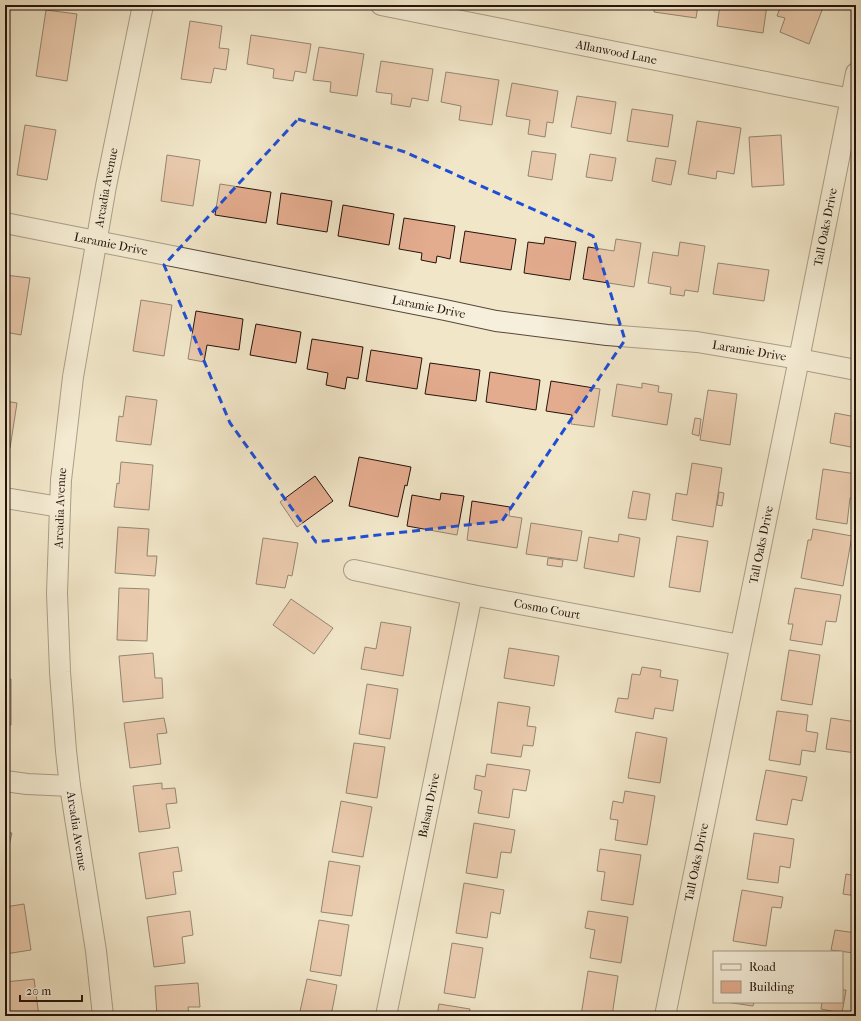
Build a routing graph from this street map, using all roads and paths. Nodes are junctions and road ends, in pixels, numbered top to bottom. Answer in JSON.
{"nodes":[{"id":1,"x":143,"y":5,"type":"edge"},
{"id":2,"x":381,"y":5,"type":"edge"},
{"id":3,"x":856,"y":73,"type":"edge"},
{"id":4,"x":851,"y":99,"type":"junction"},
{"id":5,"x":5,"y":223,"type":"edge"},
{"id":6,"x":96,"y":242,"type":"junction"},
{"id":7,"x":799,"y":359,"type":"junction"},
{"id":8,"x":856,"y":370,"type":"edge"},
{"id":9,"x":5,"y":498,"type":"edge"},
{"id":10,"x":60,"y":507,"type":"junction"},
{"id":11,"x":354,"y":570,"type":"dead end"},
{"id":12,"x":472,"y":595,"type":"junction"},
{"id":13,"x":740,"y":645,"type":"junction"},
{"id":14,"x":5,"y":781,"type":"edge"},
{"id":15,"x":70,"y":786,"type":"junction"},
{"id":16,"x":103,"y":1016,"type":"edge"},
{"id":17,"x":386,"y":1016,"type":"edge"},
{"id":18,"x":665,"y":1016,"type":"edge"}],
"edges":[{"from":1,"to":6,"type":"street","name":"Arcadia Avenue"},
{"from":2,"to":4,"type":"street","name":"Allanwood Lane"},
{"from":3,"to":4,"type":"street","name":"Tall Oaks Drive"},
{"from":4,"to":7,"type":"street","name":"Tall Oaks Drive"},
{"from":5,"to":6,"type":"street","name":"Laramie Drive"},
{"from":6,"to":7,"type":"street","name":"Laramie Drive"},
{"from":6,"to":10,"type":"street","name":"Arcadia Avenue"},
{"from":7,"to":8,"type":"street","name":"Laramie Drive"},
{"from":7,"to":13,"type":"street","name":"Tall Oaks Drive"},
{"from":9,"to":10,"type":"street"},
{"from":10,"to":15,"type":"street","name":"Arcadia Avenue"},
{"from":11,"to":12,"type":"street","name":"Cosmo Court"},
{"from":12,"to":13,"type":"street","name":"Cosmo Court"},
{"from":12,"to":17,"type":"street","name":"Balsan Drive"},
{"from":13,"to":18,"type":"street","name":"Tall Oaks Drive"},
{"from":14,"to":15,"type":"street"},
{"from":15,"to":16,"type":"street","name":"Arcadia Avenue"}]}
